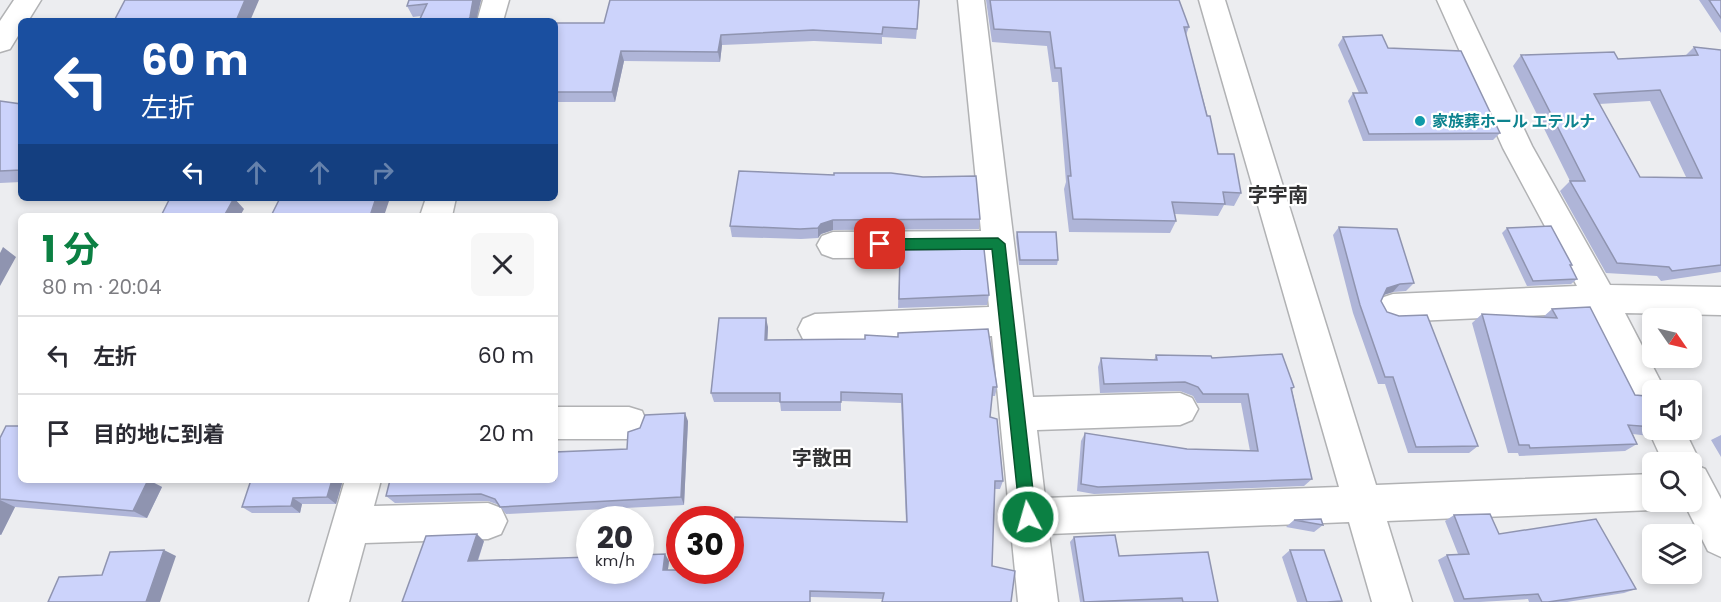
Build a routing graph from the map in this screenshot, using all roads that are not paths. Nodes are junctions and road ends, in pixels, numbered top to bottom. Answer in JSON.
{"nodes":[{"id":1,"x":28,"y":0,"type":"edge"},
{"id":2,"x":496,"y":0,"type":"edge"},
{"id":3,"x":511,"y":0,"type":"edge"},
{"id":4,"x":971,"y":0,"type":"edge"},
{"id":5,"x":1212,"y":0,"type":"edge"},
{"id":6,"x":1450,"y":0,"type":"edge"},
{"id":7,"x":491,"y":18,"type":"edge"},
{"id":8,"x":0,"y":42,"type":"edge"},
{"id":9,"x":998,"y":244,"type":"junction"},
{"id":10,"x":833,"y":245,"type":"dead end"},
{"id":11,"x":1601,"y":299,"type":"junction"},
{"id":12,"x":1721,"y":301,"type":"edge"},
{"id":13,"x":1394,"y":308,"type":"dead end"},
{"id":14,"x":1007,"y":321,"type":"junction"},
{"id":15,"x":815,"y":329,"type":"dead end"},
{"id":16,"x":1642,"y":381,"type":"edge"},
{"id":17,"x":1180,"y":409,"type":"dead end"},
{"id":18,"x":1017,"y":414,"type":"junction"},
{"id":19,"x":558,"y":423,"type":"edge"},
{"id":20,"x":629,"y":423,"type":"dead end"},
{"id":21,"x":362,"y":483,"type":"edge"},
{"id":22,"x":1642,"y":492,"type":"edge"},
{"id":23,"x":1702,"y":494,"type":"edge"},
{"id":24,"x":1363,"y":502,"type":"junction"},
{"id":25,"x":1028,"y":517,"type":"junction"},
{"id":26,"x":488,"y":521,"type":"dead end"},
{"id":27,"x":350,"y":525,"type":"junction"},
{"id":28,"x":1721,"y":538,"type":"edge"},
{"id":29,"x":328,"y":602,"type":"edge"},
{"id":30,"x":1038,"y":602,"type":"edge"},
{"id":31,"x":1392,"y":602,"type":"edge"}],
"edges":[{"from":1,"to":8,"type":"street"},
{"from":2,"to":3,"type":"street"},
{"from":2,"to":7,"type":"street"},
{"from":4,"to":9,"type":"street"},
{"from":5,"to":24,"type":"street"},
{"from":6,"to":11,"type":"street"},
{"from":9,"to":10,"type":"street"},
{"from":9,"to":14,"type":"street"},
{"from":11,"to":12,"type":"street"},
{"from":11,"to":13,"type":"street"},
{"from":11,"to":16,"type":"street"},
{"from":14,"to":15,"type":"street"},
{"from":14,"to":18,"type":"street"},
{"from":17,"to":18,"type":"street"},
{"from":18,"to":25,"type":"street"},
{"from":19,"to":20,"type":"street"},
{"from":21,"to":27,"type":"street"},
{"from":22,"to":24,"type":"street"},
{"from":23,"to":28,"type":"street"},
{"from":24,"to":25,"type":"street"},
{"from":24,"to":31,"type":"street"},
{"from":25,"to":30,"type":"street"},
{"from":26,"to":27,"type":"street"},
{"from":27,"to":29,"type":"street"}]}
